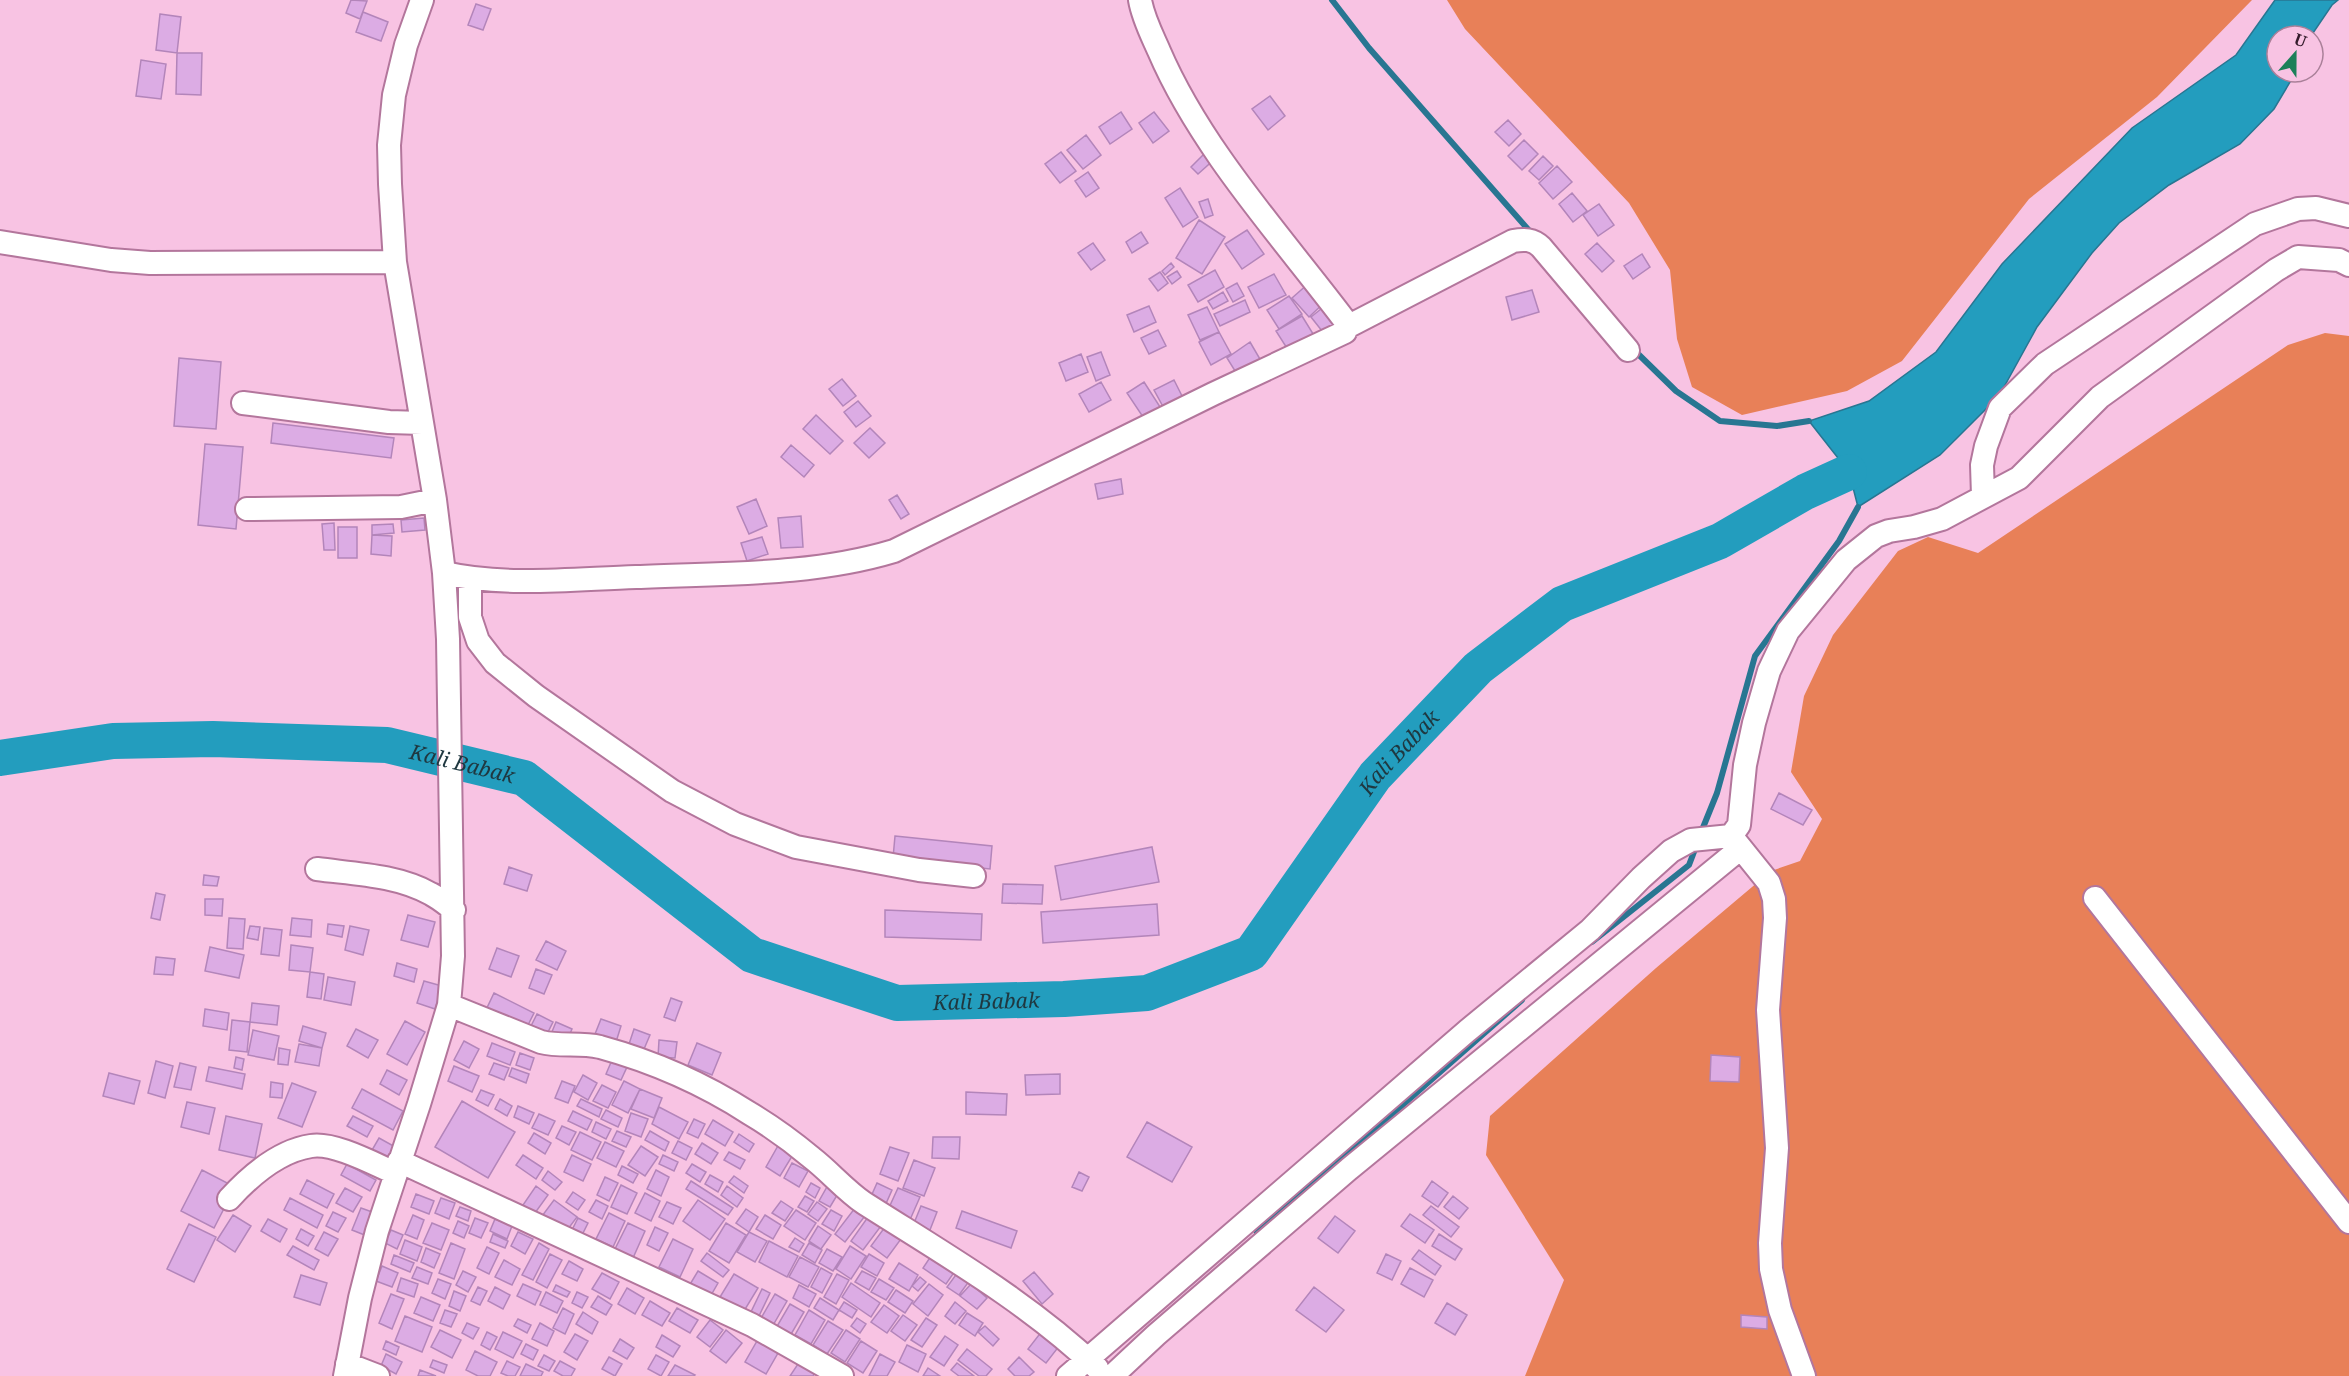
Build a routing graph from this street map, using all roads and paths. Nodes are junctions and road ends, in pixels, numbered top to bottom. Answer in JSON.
{"nodes":[{"id":1,"x":422,"y":0,"type":"edge"},
{"id":2,"x":1140,"y":0,"type":"edge"},
{"id":3,"x":2349,"y":216,"type":"edge"},
{"id":4,"x":0,"y":242,"type":"edge"},
{"id":5,"x":395,"y":262,"type":"junction"},
{"id":6,"x":2349,"y":265,"type":"edge"},
{"id":7,"x":1347,"y":327,"type":"junction"},
{"id":8,"x":1628,"y":350,"type":"dead end"},
{"id":9,"x":243,"y":404,"type":"dead end"},
{"id":10,"x":422,"y":423,"type":"junction"},
{"id":11,"x":1983,"y":496,"type":"junction"},
{"id":12,"x":435,"y":500,"type":"junction"},
{"id":13,"x":247,"y":508,"type":"dead end"},
{"id":14,"x":444,"y":573,"type":"junction"},
{"id":15,"x":470,"y":579,"type":"junction"},
{"id":16,"x":1719,"y":841,"type":"junction"},
{"id":17,"x":317,"y":869,"type":"dead end"},
{"id":18,"x":974,"y":876,"type":"dead end"},
{"id":19,"x":2095,"y":898,"type":"dead end"},
{"id":20,"x":454,"y":910,"type":"junction"},
{"id":21,"x":449,"y":1005,"type":"junction"},
{"id":22,"x":1339,"y":1159,"type":"junction"},
{"id":23,"x":397,"y":1167,"type":"junction"},
{"id":24,"x":229,"y":1199,"type":"dead end"},
{"id":25,"x":2349,"y":1222,"type":"edge"},
{"id":26,"x":346,"y":1370,"type":"edge"},
{"id":27,"x":1100,"y":1370,"type":"edge"},
{"id":28,"x":378,"y":1376,"type":"edge"},
{"id":29,"x":842,"y":1376,"type":"edge"},
{"id":30,"x":1068,"y":1376,"type":"edge"},
{"id":31,"x":1804,"y":1376,"type":"edge"}],
"edges":[{"from":1,"to":5,"type":"street"},
{"from":2,"to":7,"type":"street"},
{"from":3,"to":11,"type":"street"},
{"from":4,"to":5,"type":"street"},
{"from":5,"to":10,"type":"street"},
{"from":6,"to":11,"type":"street"},
{"from":7,"to":8,"type":"street"},
{"from":7,"to":15,"type":"street"},
{"from":9,"to":10,"type":"street"},
{"from":10,"to":12,"type":"street"},
{"from":11,"to":16,"type":"street"},
{"from":12,"to":13,"type":"street"},
{"from":12,"to":14,"type":"street"},
{"from":14,"to":15,"type":"street"},
{"from":14,"to":20,"type":"street"},
{"from":15,"to":18,"type":"street"},
{"from":16,"to":22,"type":"street"},
{"from":16,"to":22,"type":"street"},
{"from":16,"to":31,"type":"street"},
{"from":17,"to":20,"type":"street"},
{"from":19,"to":25,"type":"street"},
{"from":20,"to":21,"type":"street"},
{"from":21,"to":23,"type":"street"},
{"from":21,"to":27,"type":"street"},
{"from":22,"to":27,"type":"street"},
{"from":22,"to":27,"type":"street"},
{"from":23,"to":24,"type":"street"},
{"from":23,"to":26,"type":"street"},
{"from":23,"to":29,"type":"street"},
{"from":26,"to":28,"type":"street"},
{"from":27,"to":30,"type":"street"}]}
